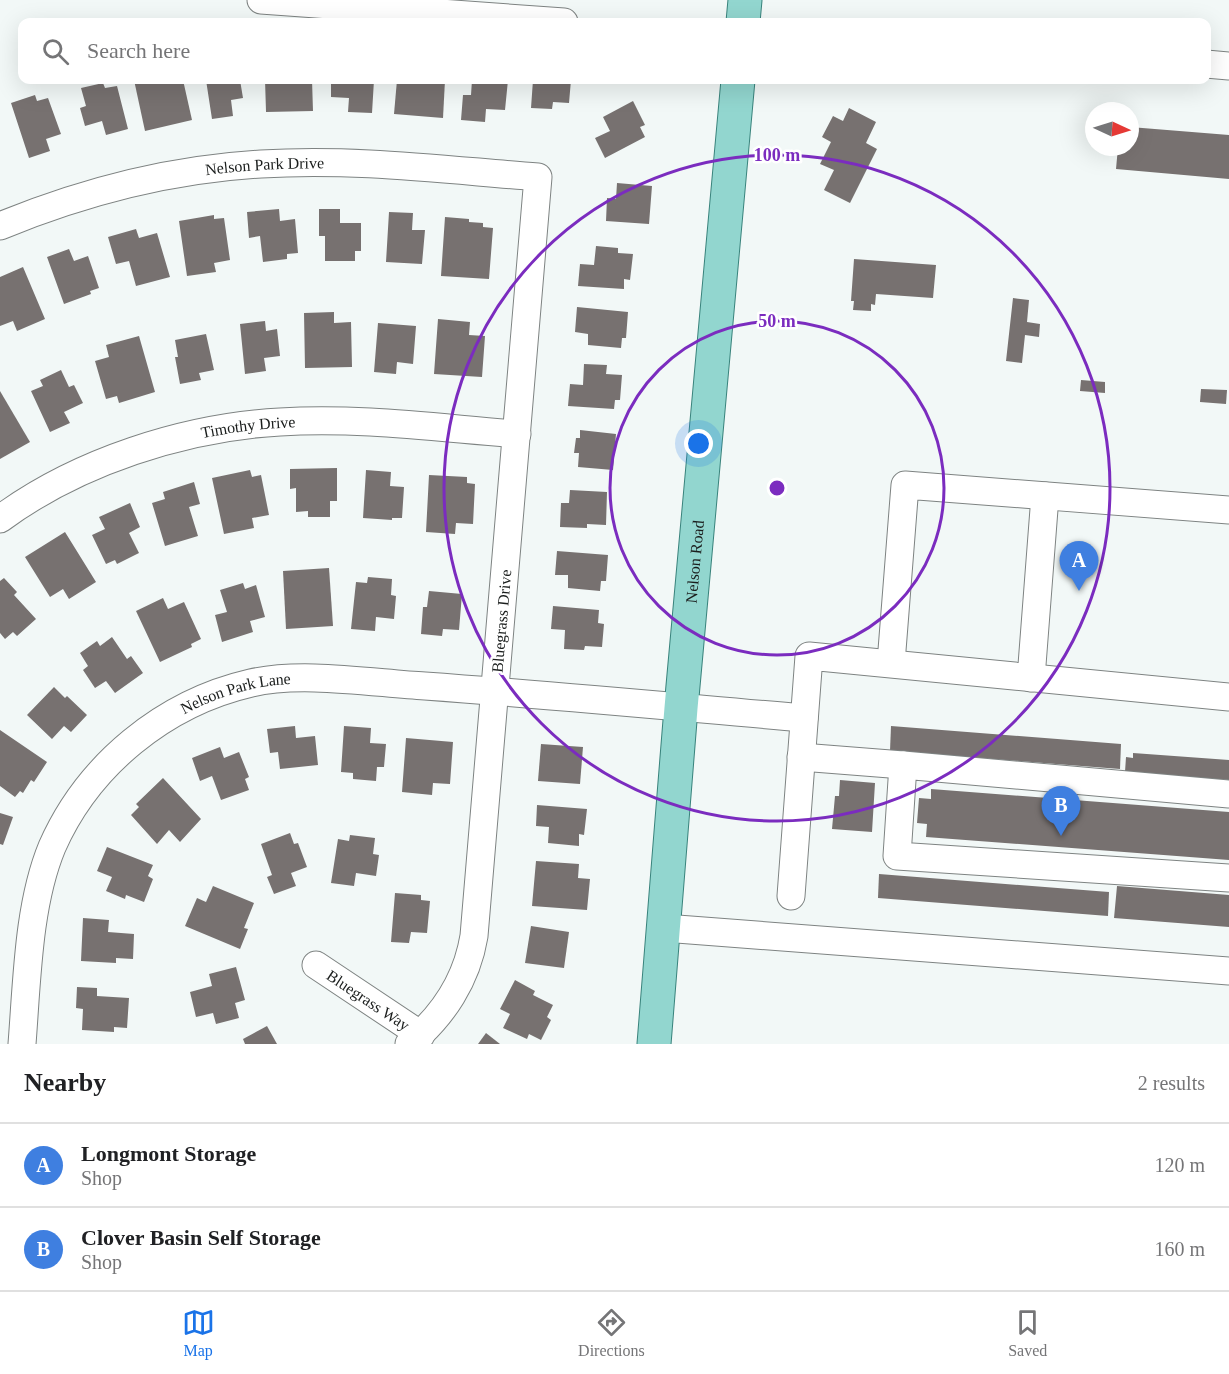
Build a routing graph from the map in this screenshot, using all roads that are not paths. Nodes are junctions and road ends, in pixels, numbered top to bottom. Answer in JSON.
{"nodes":[{"id":1,"x":261,"y":0,"type":"edge"},
{"id":2,"x":745,"y":0,"type":"edge"},
{"id":3,"x":509,"y":18,"type":"edge"},
{"id":4,"x":743,"y":18,"type":"edge"},
{"id":5,"x":1211,"y":64,"type":"edge"},
{"id":6,"x":1229,"y":66,"type":"edge"},
{"id":7,"x":738,"y":84,"type":"edge"},
{"id":8,"x":538,"y":177,"type":"joint"},
{"id":9,"x":0,"y":226,"type":"edge"},
{"id":10,"x":517,"y":434,"type":"junction"},
{"id":11,"x":1045,"y":496,"type":"junction"},
{"id":12,"x":1229,"y":510,"type":"edge"},
{"id":13,"x":0,"y":519,"type":"edge"},
{"id":14,"x":891,"y":663,"type":"junction"},
{"id":15,"x":1031,"y":678,"type":"junction"},
{"id":16,"x":495,"y":692,"type":"junction"},
{"id":17,"x":1229,"y":697,"type":"edge"},
{"id":18,"x":681,"y":708,"type":"junction"},
{"id":19,"x":804,"y":718,"type":"junction"},
{"id":20,"x":801,"y":757,"type":"junction"},
{"id":21,"x":903,"y":765,"type":"junction"},
{"id":22,"x":1229,"y":794,"type":"edge"},
{"id":23,"x":1229,"y":878,"type":"edge"},
{"id":24,"x":791,"y":896,"type":"dead end"},
{"id":25,"x":664,"y":928,"type":"junction"},
{"id":26,"x":316,"y":965,"type":"dead end"},
{"id":27,"x":1229,"y":971,"type":"edge"},
{"id":28,"x":415,"y":1039,"type":"edge"},
{"id":29,"x":22,"y":1044,"type":"edge"},
{"id":30,"x":654,"y":1044,"type":"edge"}],
"edges":[{"from":1,"to":3,"type":"street"},
{"from":2,"to":4,"type":"main road"},
{"from":5,"to":6,"type":"street"},
{"from":7,"to":18,"type":"main road","name":"Nelson Road"},
{"from":8,"to":9,"type":"street","name":"Nelson Park Drive"},
{"from":8,"to":10,"type":"street","name":"Bluegrass Drive"},
{"from":10,"to":13,"type":"street","name":"Timothy Drive"},
{"from":10,"to":16,"type":"street","name":"Bluegrass Drive"},
{"from":11,"to":12,"type":"street"},
{"from":11,"to":14,"type":"street"},
{"from":11,"to":15,"type":"street"},
{"from":14,"to":15,"type":"street"},
{"from":14,"to":19,"type":"street"},
{"from":15,"to":17,"type":"street"},
{"from":16,"to":18,"type":"street","name":"Nelson Park Lane"},
{"from":16,"to":28,"type":"street","name":"Bluegrass Drive"},
{"from":16,"to":29,"type":"street","name":"Nelson Park Lane"},
{"from":18,"to":19,"type":"street","name":"Nelson Park Lane"},
{"from":18,"to":25,"type":"main road","name":"Nelson Road"},
{"from":19,"to":20,"type":"street"},
{"from":20,"to":21,"type":"street"},
{"from":20,"to":24,"type":"street"},
{"from":21,"to":22,"type":"street"},
{"from":21,"to":23,"type":"street"},
{"from":25,"to":27,"type":"street"},
{"from":25,"to":30,"type":"main road","name":"Nelson Road"},
{"from":26,"to":28,"type":"street","name":"Bluegrass Way"}]}
